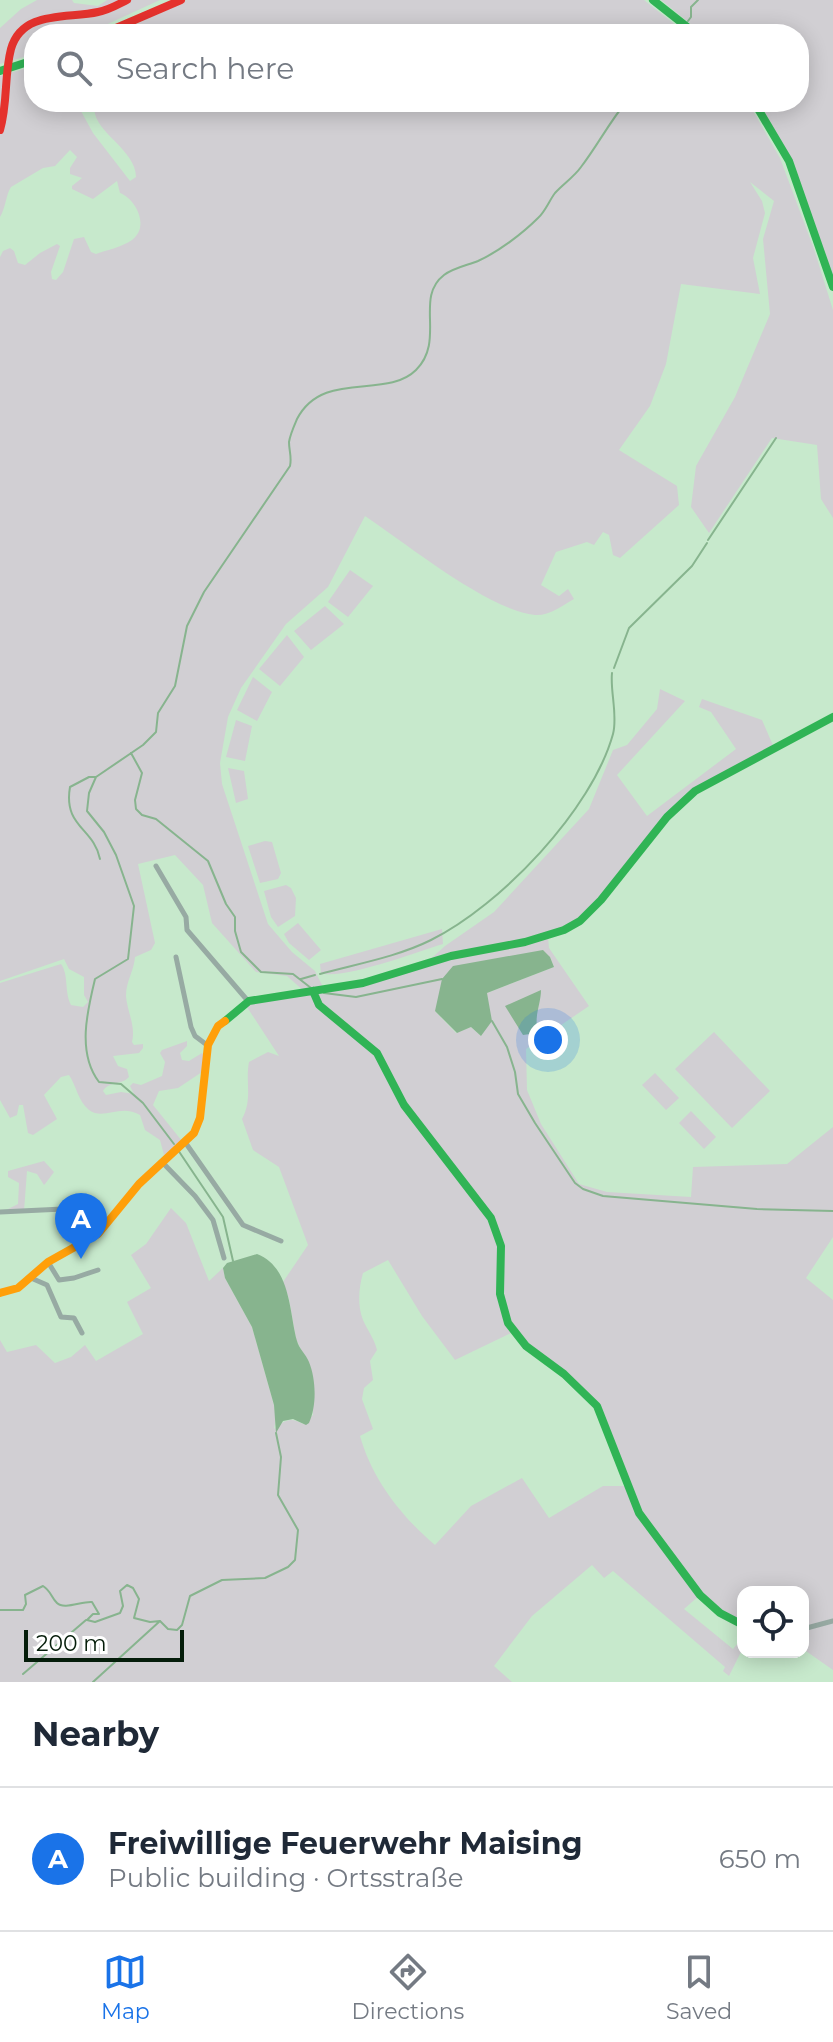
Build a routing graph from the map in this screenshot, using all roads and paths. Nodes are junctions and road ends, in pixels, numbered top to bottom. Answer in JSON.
{"nodes":[{"id":1,"x":127,"y":0,"type":"edge"},
{"id":2,"x":181,"y":0,"type":"edge"},
{"id":3,"x":653,"y":0,"type":"edge"},
{"id":4,"x":26,"y":24,"type":"edge"},
{"id":5,"x":125,"y":24,"type":"edge"},
{"id":6,"x":683,"y":24,"type":"edge"},
{"id":7,"x":24,"y":26,"type":"edge"},
{"id":8,"x":24,"y":63,"type":"edge"},
{"id":9,"x":0,"y":71,"type":"edge"},
{"id":10,"x":760,"y":112,"type":"edge"},
{"id":11,"x":0,"y":130,"type":"edge"},
{"id":12,"x":833,"y":287,"type":"edge"},
{"id":13,"x":833,"y":717,"type":"edge"},
{"id":14,"x":156,"y":866,"type":"dead end"},
{"id":15,"x":176,"y":957,"type":"dead end"},
{"id":16,"x":313,"y":991,"type":"junction"},
{"id":17,"x":249,"y":1001,"type":"junction"},
{"id":18,"x":208,"y":1045,"type":"junction"},
{"id":19,"x":183,"y":1144,"type":"junction"},
{"id":20,"x":162,"y":1162,"type":"junction"},
{"id":21,"x":63,"y":1209,"type":"dead end"},
{"id":22,"x":0,"y":1212,"type":"edge"},
{"id":23,"x":281,"y":1241,"type":"dead end"},
{"id":24,"x":224,"y":1258,"type":"dead end"},
{"id":25,"x":48,"y":1262,"type":"junction"},
{"id":26,"x":98,"y":1270,"type":"dead end"},
{"id":27,"x":31,"y":1278,"type":"junction"},
{"id":28,"x":59,"y":1280,"type":"junction"},
{"id":29,"x":47,"y":1285,"type":"junction"},
{"id":30,"x":0,"y":1293,"type":"edge"},
{"id":31,"x":82,"y":1333,"type":"dead end"},
{"id":32,"x":833,"y":1621,"type":"edge"},
{"id":33,"x":737,"y":1622,"type":"edge"},
{"id":34,"x":809,"y":1627,"type":"edge"}],
"edges":[{"from":1,"to":4,"type":"street"},
{"from":2,"to":5,"type":"street"},
{"from":3,"to":6,"type":"street"},
{"from":7,"to":11,"type":"street"},
{"from":8,"to":9,"type":"street"},
{"from":10,"to":12,"type":"street"},
{"from":13,"to":16,"type":"street"},
{"from":14,"to":17,"type":"street"},
{"from":15,"to":18,"type":"street"},
{"from":16,"to":17,"type":"street"},
{"from":16,"to":33,"type":"street"},
{"from":17,"to":18,"type":"street"},
{"from":18,"to":19,"type":"street"},
{"from":19,"to":20,"type":"street"},
{"from":19,"to":23,"type":"street"},
{"from":20,"to":24,"type":"street"},
{"from":20,"to":25,"type":"street"},
{"from":21,"to":22,"type":"street"},
{"from":25,"to":27,"type":"street"},
{"from":25,"to":28,"type":"street"},
{"from":26,"to":28,"type":"street"},
{"from":27,"to":29,"type":"street"},
{"from":27,"to":30,"type":"street"},
{"from":28,"to":29,"type":"street"},
{"from":29,"to":31,"type":"street"},
{"from":32,"to":34,"type":"street"}]}
